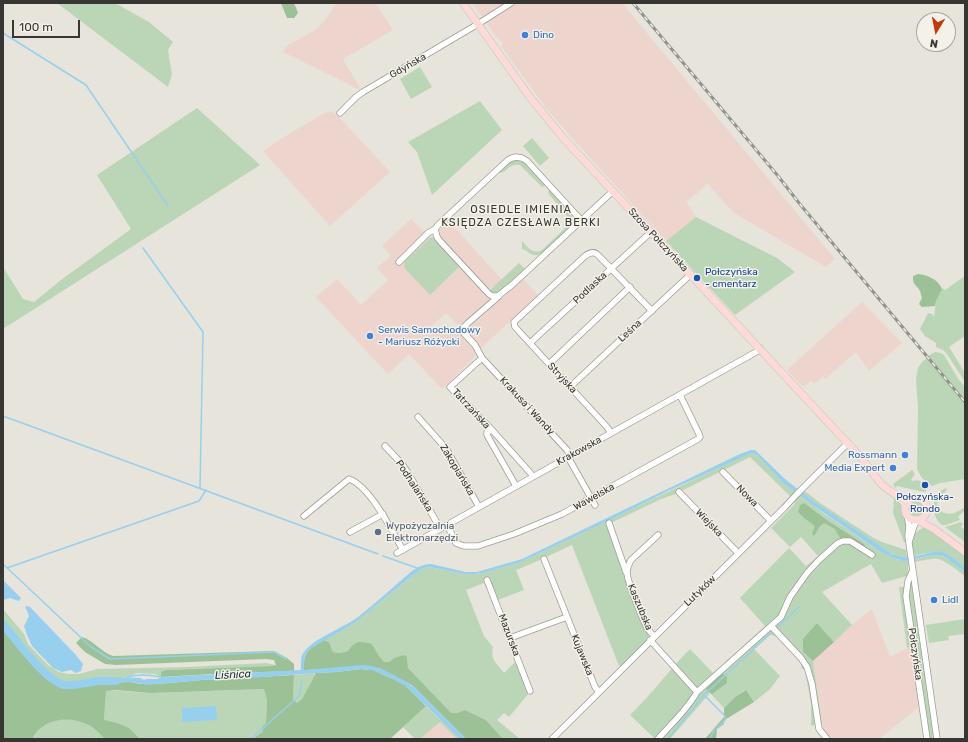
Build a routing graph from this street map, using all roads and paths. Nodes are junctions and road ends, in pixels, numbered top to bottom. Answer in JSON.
{"nodes":[{"id":1,"x":463,"y":3,"type":"edge"},
{"id":2,"x":511,"y":3,"type":"edge"},
{"id":3,"x":478,"y":24,"type":"junction"},
{"id":4,"x":340,"y":113,"type":"dead end"},
{"id":5,"x":613,"y":191,"type":"junction"},
{"id":6,"x":581,"y":220,"type":"junction"},
{"id":7,"x":435,"y":229,"type":"junction"},
{"id":8,"x":651,"y":232,"type":"junction"},
{"id":9,"x":399,"y":262,"type":"dead end"},
{"id":10,"x":612,"y":268,"type":"junction"},
{"id":11,"x":691,"y":274,"type":"junction"},
{"id":12,"x":630,"y":287,"type":"junction"},
{"id":13,"x":500,"y":295,"type":"junction"},
{"id":14,"x":652,"y":310,"type":"junction"},
{"id":15,"x":530,"y":343,"type":"junction"},
{"id":16,"x":760,"y":348,"type":"junction"},
{"id":17,"x":482,"y":358,"type":"junction"},
{"id":18,"x":549,"y":364,"type":"junction"},
{"id":19,"x":570,"y":387,"type":"junction"},
{"id":20,"x":680,"y":395,"type":"junction"},
{"id":21,"x":418,"y":418,"type":"dead end"},
{"id":22,"x":492,"y":432,"type":"junction"},
{"id":23,"x":611,"y":433,"type":"junction"},
{"id":24,"x":848,"y":443,"type":"junction"},
{"id":25,"x":384,"y":446,"type":"dead end"},
{"id":26,"x":569,"y":456,"type":"junction"},
{"id":27,"x":867,"y":465,"type":"junction"},
{"id":28,"x":722,"y":472,"type":"dead end"},
{"id":29,"x":533,"y":476,"type":"junction"},
{"id":30,"x":516,"y":486,"type":"junction"},
{"id":31,"x":679,"y":492,"type":"dead end"},
{"id":32,"x":916,"y":497,"type":"junction"},
{"id":33,"x":591,"y":498,"type":"junction"},
{"id":34,"x":595,"y":505,"type":"dead end"},
{"id":35,"x":905,"y":505,"type":"junction"},
{"id":36,"x":479,"y":507,"type":"junction"},
{"id":37,"x":926,"y":513,"type":"junction"},
{"id":38,"x":383,"y":514,"type":"junction"},
{"id":39,"x":304,"y":516,"type":"dead end"},
{"id":40,"x":907,"y":516,"type":"junction"},
{"id":41,"x":917,"y":520,"type":"junction"},
{"id":42,"x":771,"y":521,"type":"junction"},
{"id":43,"x":609,"y":523,"type":"dead end"},
{"id":44,"x":447,"y":525,"type":"junction"},
{"id":45,"x":929,"y":526,"type":"junction"},
{"id":46,"x":440,"y":528,"type":"junction"},
{"id":47,"x":913,"y":530,"type":"junction"},
{"id":48,"x":350,"y":532,"type":"dead end"},
{"id":49,"x":658,"y":534,"type":"dead end"},
{"id":50,"x":909,"y":543,"type":"junction"},
{"id":51,"x":965,"y":546,"type":"edge"},
{"id":52,"x":965,"y":552,"type":"edge"},
{"id":53,"x":738,"y":554,"type":"junction"},
{"id":54,"x":872,"y":555,"type":"dead end"},
{"id":55,"x":544,"y":559,"type":"dead end"},
{"id":56,"x":912,"y":570,"type":"junction"},
{"id":57,"x":628,"y":576,"type":"junction"},
{"id":58,"x":487,"y":580,"type":"dead end"},
{"id":59,"x":566,"y":617,"type":"junction"},
{"id":60,"x":773,"y":628,"type":"junction"},
{"id":61,"x":510,"y":638,"type":"junction"},
{"id":62,"x":652,"y":638,"type":"junction"},
{"id":63,"x":530,"y":691,"type":"dead end"},
{"id":64,"x":599,"y":692,"type":"junction"},
{"id":65,"x":697,"y":692,"type":"junction"},
{"id":66,"x":552,"y":739,"type":"edge"},
{"id":67,"x":658,"y":739,"type":"edge"},
{"id":68,"x":827,"y":739,"type":"edge"},
{"id":69,"x":927,"y":739,"type":"edge"},
{"id":70,"x":937,"y":739,"type":"edge"}],
"edges":[{"from":1,"to":3,"type":"main road","name":"Szosa Połczyńska"},
{"from":2,"to":3,"type":"street","name":"Gdyńska"},
{"from":3,"to":4,"type":"street","name":"Gdyńska"},
{"from":3,"to":5,"type":"main road","name":"Szosa Połczyńska"},
{"from":5,"to":6,"type":"street"},
{"from":5,"to":8,"type":"main road","name":"Szosa Połczyńska"},
{"from":6,"to":7,"type":"street"},
{"from":6,"to":13,"type":"street"},
{"from":7,"to":9,"type":"street"},
{"from":7,"to":13,"type":"street"},
{"from":8,"to":10,"type":"street","name":"Podlaska"},
{"from":8,"to":11,"type":"main road","name":"Szosa Połczyńska"},
{"from":10,"to":12,"type":"street"},
{"from":10,"to":15,"type":"street","name":"Podlaska"},
{"from":10,"to":15,"type":"street","name":"Stryjska"},
{"from":11,"to":14,"type":"street","name":"Leśna"},
{"from":11,"to":16,"type":"main road","name":"Szosa Połczyńska"},
{"from":12,"to":14,"type":"street"},
{"from":12,"to":18,"type":"street"},
{"from":13,"to":17,"type":"street","name":"Krakusa i Wandy"},
{"from":14,"to":19,"type":"street","name":"Leśna"},
{"from":15,"to":18,"type":"street","name":"Stryjska"},
{"from":16,"to":20,"type":"street","name":"Krakowska"},
{"from":16,"to":24,"type":"main road","name":"Szosa Połczyńska"},
{"from":17,"to":22,"type":"street","name":"Tatrzańska"},
{"from":17,"to":26,"type":"street","name":"Krakusa i Wandy"},
{"from":18,"to":19,"type":"street","name":"Stryjska"},
{"from":19,"to":23,"type":"street","name":"Stryjska"},
{"from":20,"to":23,"type":"street","name":"Krakowska"},
{"from":20,"to":33,"type":"street","name":"Wawelska"},
{"from":21,"to":36,"type":"street","name":"Zakopiańska"},
{"from":22,"to":29,"type":"street","name":"Tatrzańska"},
{"from":22,"to":30,"type":"street","name":"Tatrzańska"},
{"from":23,"to":26,"type":"street","name":"Krakowska"},
{"from":24,"to":27,"type":"main road","name":"Szosa Połczyńska"},
{"from":24,"to":42,"type":"street","name":"Lutyków"},
{"from":25,"to":46,"type":"street","name":"Podhalańska"},
{"from":26,"to":29,"type":"street","name":"Krakowska"},
{"from":26,"to":33,"type":"street","name":"Krakusa i Wandy"},
{"from":27,"to":32,"type":"main road","name":"Szosa Połczyńska"},
{"from":27,"to":35,"type":"main road","name":"Szosa Połczyńska"},
{"from":28,"to":42,"type":"street","name":"Nowa"},
{"from":29,"to":30,"type":"street","name":"Krakowska"},
{"from":30,"to":36,"type":"street","name":"Krakowska"},
{"from":31,"to":53,"type":"street","name":"Wiejska"},
{"from":32,"to":35,"type":"main road"},
{"from":32,"to":37,"type":"main road"},
{"from":33,"to":34,"type":"street","name":"Krakusa i Wandy"},
{"from":33,"to":44,"type":"street","name":"Wawelska"},
{"from":35,"to":40,"type":"main road"},
{"from":36,"to":44,"type":"street","name":"Krakowska"},
{"from":37,"to":41,"type":"main road"},
{"from":37,"to":51,"type":"main road"},
{"from":38,"to":39,"type":"street"},
{"from":38,"to":46,"type":"street","name":"Krakowska"},
{"from":38,"to":48,"type":"street"},
{"from":40,"to":41,"type":"main road"},
{"from":40,"to":50,"type":"street","name":"Połczyńska"},
{"from":41,"to":45,"type":"main road"},
{"from":41,"to":47,"type":"street","name":"Połczyńska"},
{"from":42,"to":53,"type":"street","name":"Lutyków"},
{"from":43,"to":57,"type":"street","name":"Kaszubska"},
{"from":44,"to":46,"type":"street","name":"Krakowska"},
{"from":45,"to":47,"type":"street"},
{"from":45,"to":52,"type":"main road"},
{"from":47,"to":50,"type":"street","name":"Połczyńska"},
{"from":49,"to":57,"type":"street","name":"Kaszubska"},
{"from":50,"to":56,"type":"street","name":"Połczyńska"},
{"from":53,"to":62,"type":"street","name":"Lutyków"},
{"from":54,"to":60,"type":"street"},
{"from":55,"to":59,"type":"street","name":"Kujawska"},
{"from":56,"to":69,"type":"street","name":"Połczyńska"},
{"from":56,"to":70,"type":"street","name":"Połczyńska"},
{"from":57,"to":62,"type":"street","name":"Kaszubska"},
{"from":58,"to":61,"type":"street","name":"Mazurska"},
{"from":59,"to":61,"type":"street"},
{"from":59,"to":64,"type":"street","name":"Kujawska"},
{"from":60,"to":65,"type":"street"},
{"from":60,"to":68,"type":"street"},
{"from":61,"to":63,"type":"street","name":"Mazurska"},
{"from":62,"to":64,"type":"street","name":"Lutyków"},
{"from":62,"to":65,"type":"street","name":"Kaszubska"},
{"from":64,"to":66,"type":"street","name":"Lutyków"},
{"from":65,"to":67,"type":"street"}]}
